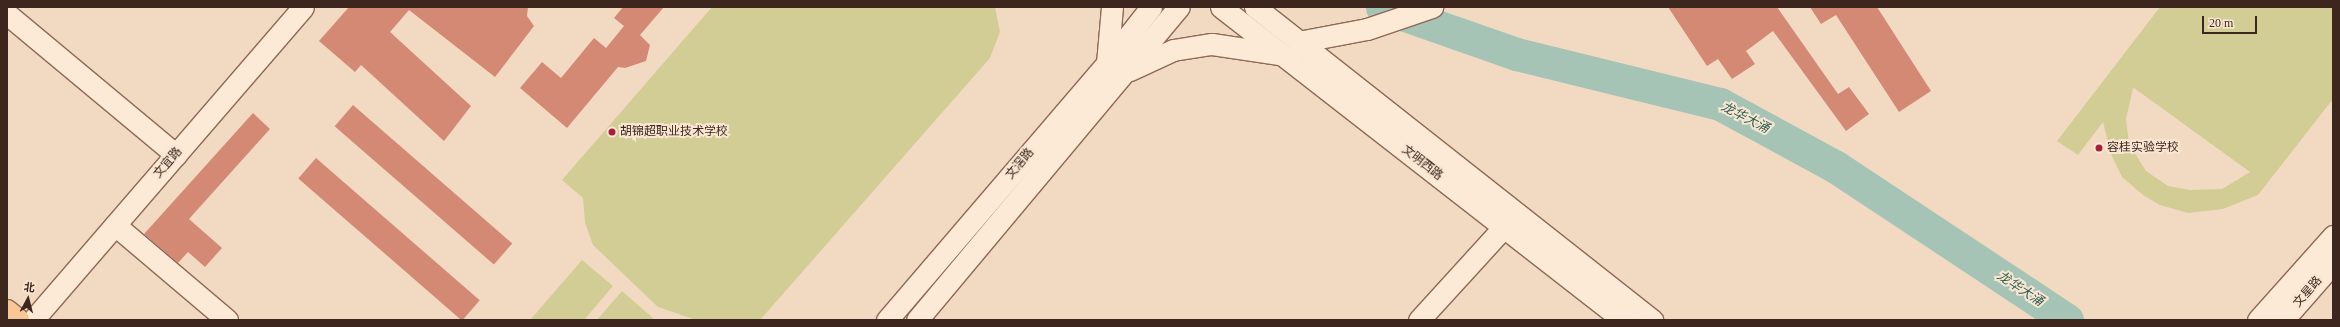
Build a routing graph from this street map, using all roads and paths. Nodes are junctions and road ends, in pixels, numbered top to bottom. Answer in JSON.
{"nodes":[{"id":1,"x":303,"y":7,"type":"edge"},
{"id":2,"x":1112,"y":7,"type":"edge"},
{"id":3,"x":1150,"y":7,"type":"edge"},
{"id":4,"x":1179,"y":7,"type":"edge"},
{"id":5,"x":1221,"y":7,"type":"edge"},
{"id":6,"x":1255,"y":7,"type":"edge"},
{"id":7,"x":1432,"y":7,"type":"edge"},
{"id":8,"x":7,"y":14,"type":"edge"},
{"id":9,"x":1298,"y":42,"type":"junction"},
{"id":10,"x":1282,"y":55,"type":"junction"},
{"id":11,"x":1106,"y":63,"type":"junction"},
{"id":12,"x":1125,"y":72,"type":"junction"},
{"id":13,"x":176,"y":155,"type":"junction"},
{"id":14,"x":114,"y":226,"type":"junction"},
{"id":15,"x":1504,"y":227,"type":"junction"},
{"id":16,"x":2333,"y":236,"type":"edge"},
{"id":17,"x":2333,"y":263,"type":"edge"},
{"id":18,"x":7,"y":311,"type":"edge"},
{"id":19,"x":18,"y":320,"type":"edge"},
{"id":20,"x":33,"y":320,"type":"edge"},
{"id":21,"x":227,"y":320,"type":"edge"},
{"id":22,"x":887,"y":320,"type":"edge"},
{"id":23,"x":917,"y":320,"type":"edge"},
{"id":24,"x":1419,"y":320,"type":"edge"},
{"id":25,"x":1623,"y":320,"type":"edge"},
{"id":26,"x":1652,"y":320,"type":"edge"},
{"id":27,"x":2258,"y":320,"type":"edge"},
{"id":28,"x":2283,"y":320,"type":"edge"}],
"edges":[{"from":1,"to":13,"type":"street","name":"文宜路"},
{"from":2,"to":11,"type":"street"},
{"from":3,"to":11,"type":"street","name":"文滘路"},
{"from":4,"to":12,"type":"street","name":"文滘路"},
{"from":5,"to":10,"type":"street","name":"文明西路"},
{"from":6,"to":9,"type":"street","name":"文明西路"},
{"from":7,"to":9,"type":"street"},
{"from":8,"to":13,"type":"street"},
{"from":9,"to":26,"type":"street","name":"文明西路"},
{"from":10,"to":12,"type":"street"},
{"from":10,"to":15,"type":"street","name":"文明西路"},
{"from":11,"to":22,"type":"street","name":"文滘路"},
{"from":12,"to":23,"type":"street","name":"文滘路"},
{"from":13,"to":14,"type":"street","name":"文宜路"},
{"from":14,"to":20,"type":"street","name":"文宜路"},
{"from":14,"to":21,"type":"street"},
{"from":15,"to":24,"type":"street"},
{"from":15,"to":25,"type":"street","name":"文明西路"},
{"from":16,"to":27,"type":"street"},
{"from":17,"to":28,"type":"street","name":"文星路"},
{"from":18,"to":19,"type":"main road"}]}
